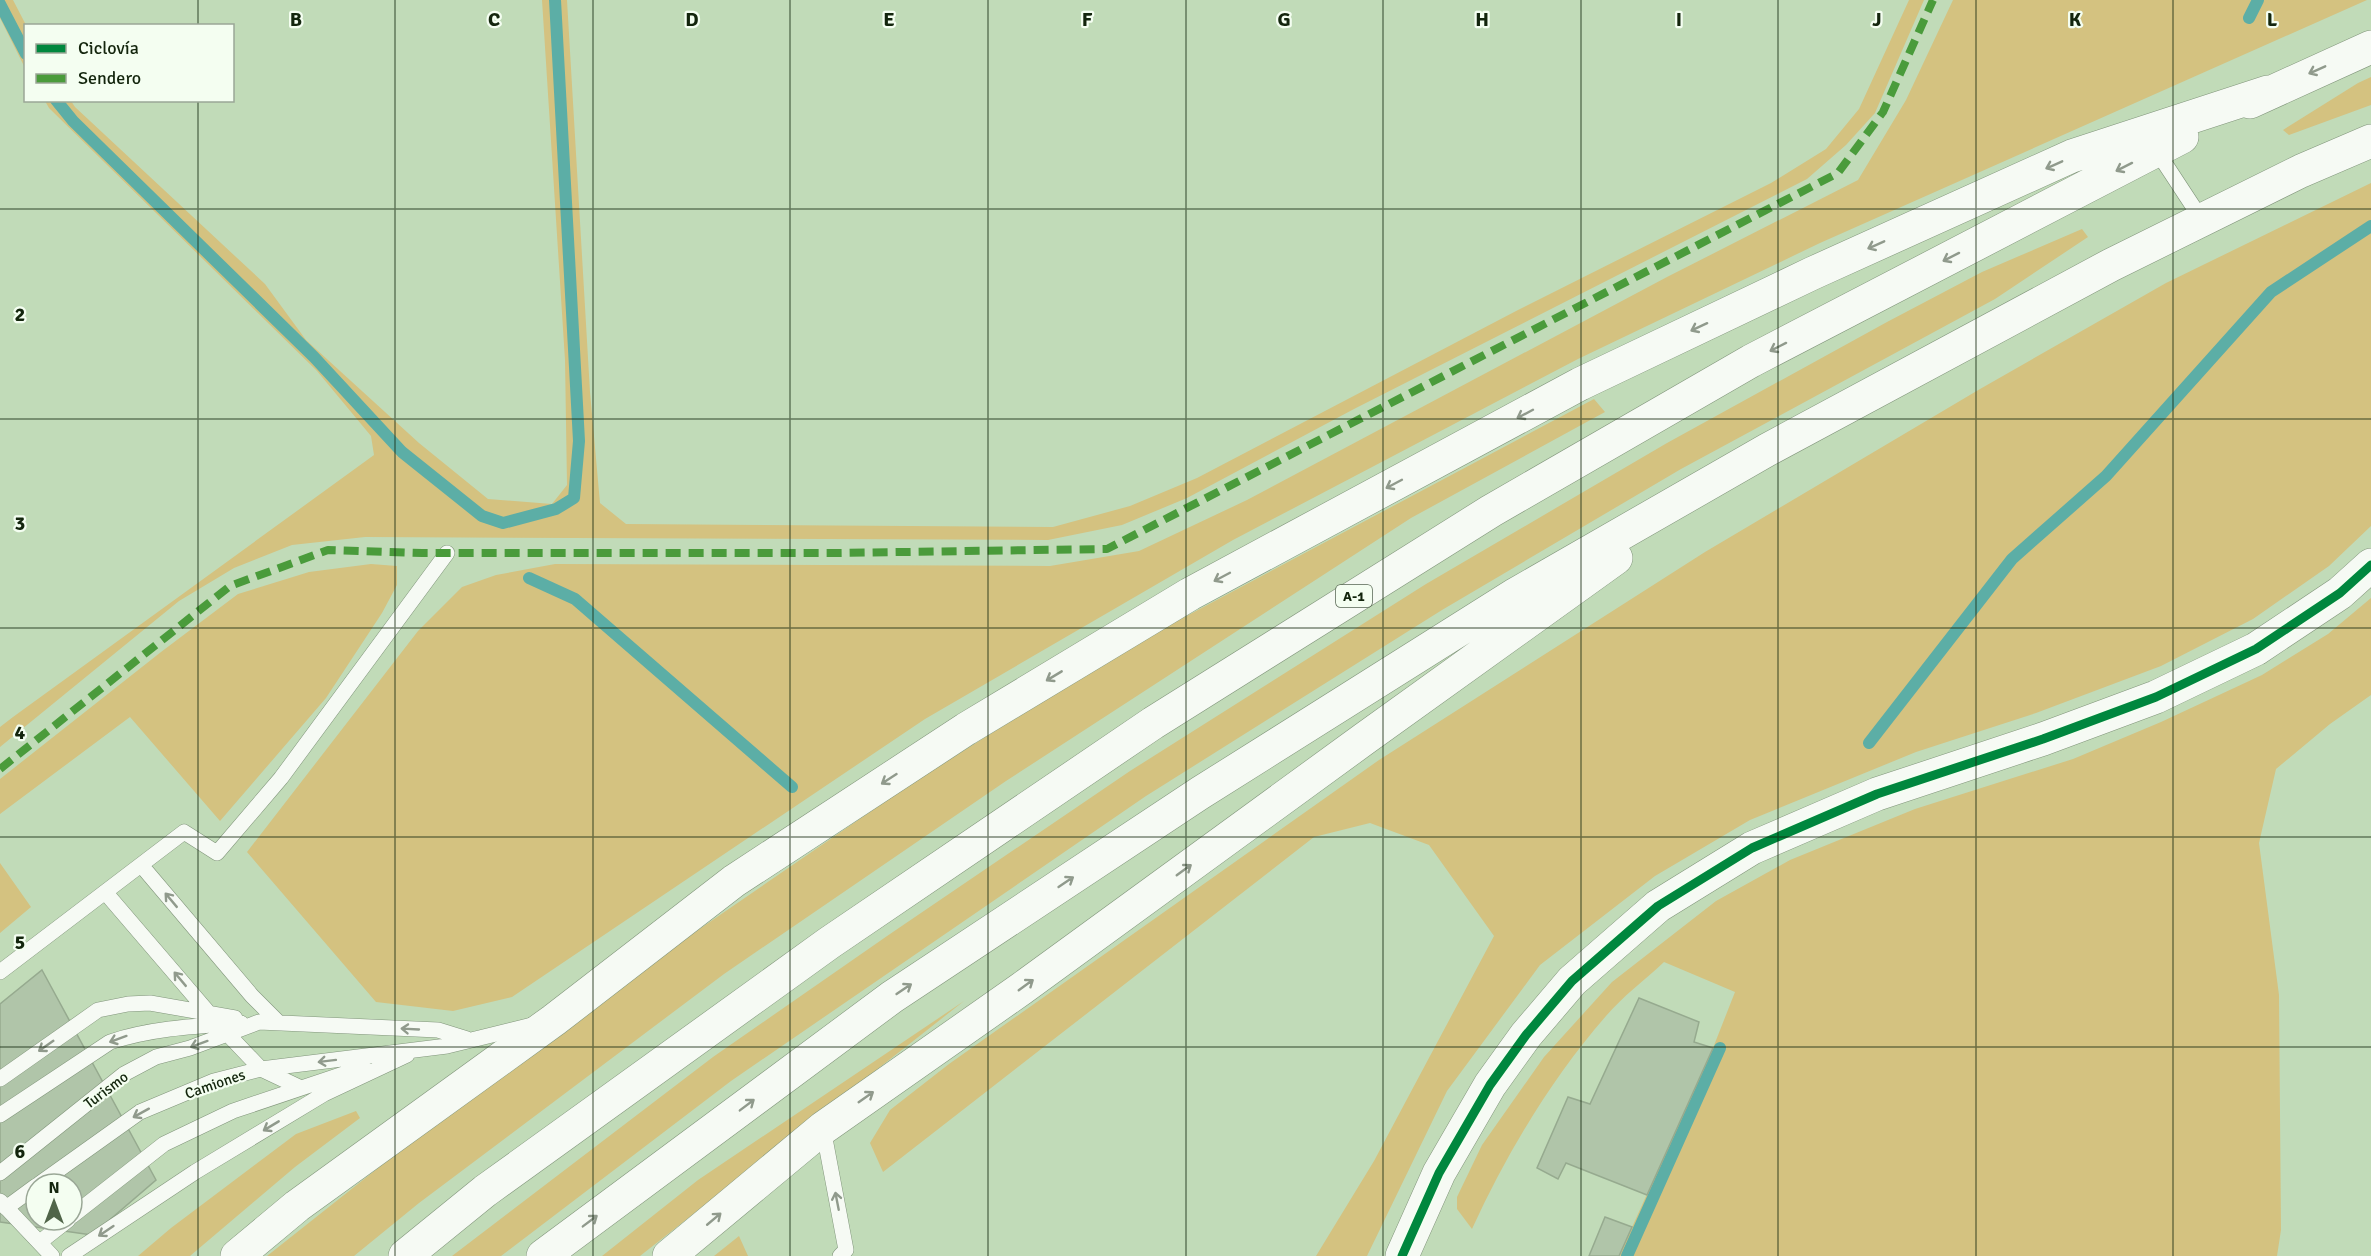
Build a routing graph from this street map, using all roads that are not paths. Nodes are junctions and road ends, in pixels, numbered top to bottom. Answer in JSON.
{"nodes":[{"id":1,"x":2371,"y":47,"type":"edge"},
{"id":2,"x":2268,"y":92,"type":"junction"},
{"id":3,"x":2371,"y":141,"type":"edge"},
{"id":4,"x":2156,"y":150,"type":"junction"},
{"id":5,"x":2202,"y":220,"type":"junction"},
{"id":6,"x":1767,"y":450,"type":"junction"},
{"id":7,"x":447,"y":553,"type":"dead end"},
{"id":8,"x":2371,"y":565,"type":"edge"},
{"id":9,"x":141,"y":865,"type":"junction"},
{"id":10,"x":105,"y":892,"type":"junction"},
{"id":11,"x":0,"y":972,"type":"edge"},
{"id":12,"x":554,"y":1020,"type":"junction"},
{"id":13,"x":259,"y":1022,"type":"junction"},
{"id":14,"x":279,"y":1023,"type":"junction"},
{"id":15,"x":218,"y":1024,"type":"junction"},
{"id":16,"x":467,"y":1039,"type":"junction"},
{"id":17,"x":416,"y":1051,"type":"junction"},
{"id":18,"x":261,"y":1069,"type":"junction"},
{"id":19,"x":0,"y":1079,"type":"edge"},
{"id":20,"x":299,"y":1087,"type":"junction"},
{"id":21,"x":0,"y":1115,"type":"edge"},
{"id":22,"x":823,"y":1128,"type":"junction"},
{"id":23,"x":56,"y":1172,"type":"edge"},
{"id":24,"x":0,"y":1173,"type":"edge"},
{"id":25,"x":24,"y":1193,"type":"edge"},
{"id":26,"x":3,"y":1204,"type":"edge"},
{"id":27,"x":84,"y":1207,"type":"edge"},
{"id":28,"x":53,"y":1232,"type":"edge"},
{"id":29,"x":40,"y":1242,"type":"junction"},
{"id":30,"x":846,"y":1254,"type":"edge"},
{"id":31,"x":52,"y":1256,"type":"edge"},
{"id":32,"x":69,"y":1256,"type":"edge"},
{"id":33,"x":237,"y":1256,"type":"edge"},
{"id":34,"x":405,"y":1256,"type":"edge"},
{"id":35,"x":543,"y":1256,"type":"edge"},
{"id":36,"x":669,"y":1256,"type":"edge"},
{"id":37,"x":1402,"y":1256,"type":"edge"}],
"edges":[{"from":1,"to":2,"type":"main road","number":"A-1","one_way":true},
{"from":2,"to":4,"type":"main road","number":"A-1"},
{"from":2,"to":12,"type":"main road","one_way":true},
{"from":3,"to":5,"type":"main road"},
{"from":4,"to":5,"type":"lane"},
{"from":4,"to":34,"type":"main road","number":"A-1","one_way":true},
{"from":5,"to":6,"type":"main road"},
{"from":22,"to":6,"type":"main road","one_way":true},
{"from":35,"to":6,"type":"main road","one_way":true},
{"from":7,"to":9,"type":"lane"},
{"from":8,"to":37,"type":"main road"},
{"from":9,"to":10,"type":"lane"},
{"from":14,"to":9,"type":"lane","one_way":true},
{"from":10,"to":11,"type":"lane"},
{"from":15,"to":10,"type":"lane","one_way":true},
{"from":12,"to":16,"type":"lane","name":"Camiones"},
{"from":12,"to":33,"type":"main road"},
{"from":13,"to":14,"type":"lane","name":"Turismo"},
{"from":13,"to":15,"type":"lane","name":"Turismo"},
{"from":13,"to":15,"type":"lane","name":"Turismo"},
{"from":16,"to":14,"type":"lane","name":"Turismo","one_way":true},
{"from":15,"to":18,"type":"lane"},
{"from":15,"to":19,"type":"lane","name":"Turismo","one_way":true},
{"from":15,"to":21,"type":"lane","name":"Turismo","one_way":true},
{"from":15,"to":24,"type":"lane","name":"Turismo","one_way":true},
{"from":16,"to":17,"type":"lane","name":"Camiones"},
{"from":17,"to":18,"type":"lane","name":"Camiones","one_way":true},
{"from":17,"to":20,"type":"lane","name":"Camiones"},
{"from":17,"to":32,"type":"lane","one_way":true},
{"from":18,"to":20,"type":"lane"},
{"from":18,"to":23,"type":"lane","name":"Camiones","one_way":true},
{"from":20,"to":27,"type":"lane","name":"Camiones"},
{"from":30,"to":22,"type":"lane","one_way":true},
{"from":36,"to":22,"type":"main road","one_way":true},
{"from":25,"to":26,"type":"lane","name":"Camiones"},
{"from":26,"to":29,"type":"lane"},
{"from":28,"to":29,"type":"lane"},
{"from":29,"to":31,"type":"lane"}]}
